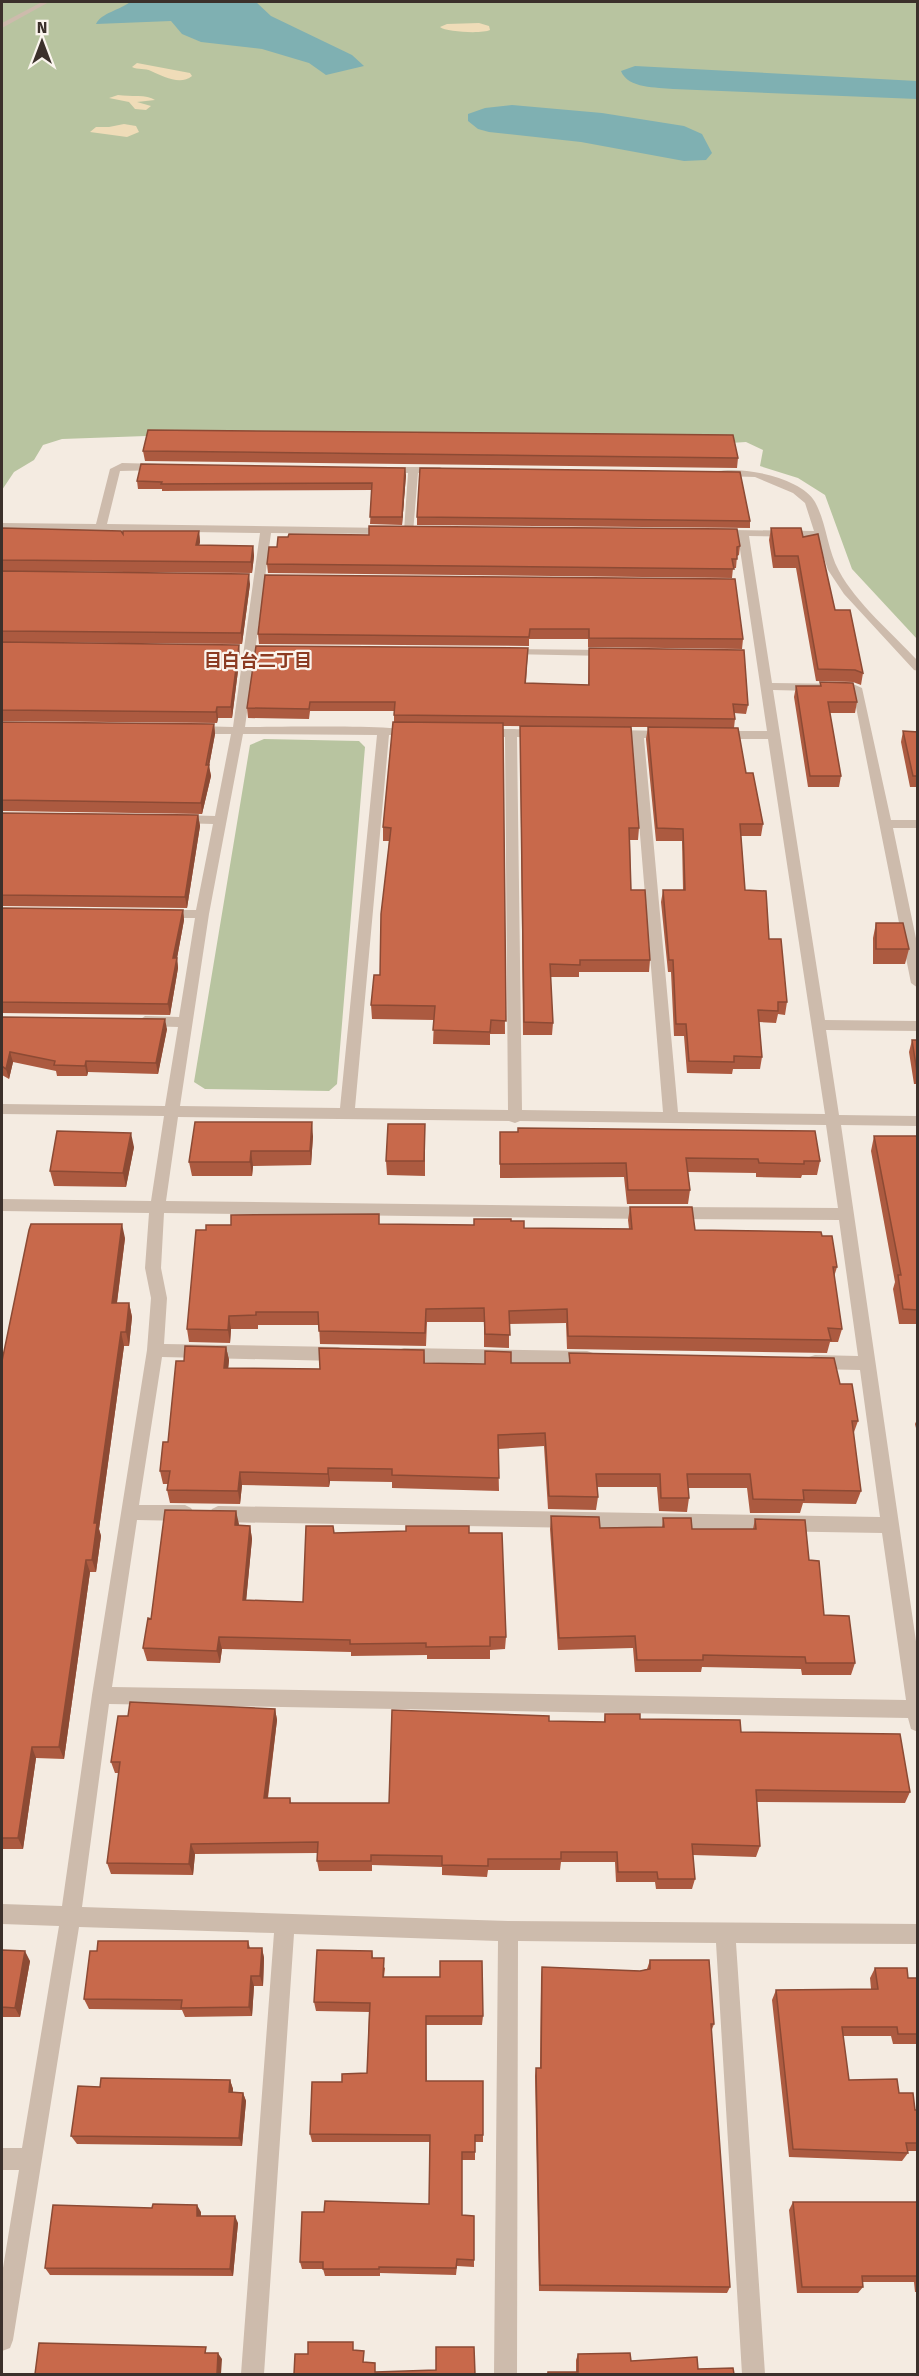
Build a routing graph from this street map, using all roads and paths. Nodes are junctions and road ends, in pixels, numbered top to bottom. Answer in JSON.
{"nodes":[{"id":1,"x":46,"y":2,"type":"edge"},
{"id":2,"x":2,"y":26,"type":"edge"},
{"id":3,"x":168,"y":467,"type":"edge"},
{"id":4,"x":378,"y":469,"type":"edge"},
{"id":5,"x":413,"y":470,"type":"junction"},
{"id":6,"x":448,"y":470,"type":"edge"},
{"id":7,"x":706,"y":473,"type":"edge"},
{"id":8,"x":2,"y":526,"type":"edge"},
{"id":9,"x":101,"y":527,"type":"junction"},
{"id":10,"x":267,"y":530,"type":"junction"},
{"id":11,"x":409,"y":531,"type":"junction"},
{"id":12,"x":421,"y":531,"type":"edge"},
{"id":13,"x":719,"y":533,"type":"edge"},
{"id":14,"x":743,"y":534,"type":"junction"},
{"id":15,"x":822,"y":534,"type":"junction"},
{"id":16,"x":499,"y":652,"type":"edge"},
{"id":17,"x":618,"y":653,"type":"edge"},
{"id":18,"x":918,"y":668,"type":"edge"},
{"id":19,"x":767,"y":686,"type":"junction"},
{"id":20,"x":178,"y":730,"type":"edge"},
{"id":21,"x":237,"y":731,"type":"junction"},
{"id":22,"x":383,"y":731,"type":"junction"},
{"id":23,"x":429,"y":732,"type":"edge"},
{"id":24,"x":464,"y":733,"type":"edge"},
{"id":25,"x":511,"y":734,"type":"junction"},
{"id":26,"x":557,"y":734,"type":"edge"},
{"id":27,"x":603,"y":734,"type":"edge"},
{"id":28,"x":638,"y":735,"type":"junction"},
{"id":29,"x":683,"y":735,"type":"edge"},
{"id":30,"x":706,"y":735,"type":"edge"},
{"id":31,"x":774,"y":735,"type":"junction"},
{"id":32,"x":162,"y":819,"type":"edge"},
{"id":33,"x":220,"y":820,"type":"junction"},
{"id":34,"x":886,"y":824,"type":"junction"},
{"id":35,"x":918,"y":824,"type":"edge"},
{"id":36,"x":143,"y":914,"type":"edge"},
{"id":37,"x":202,"y":914,"type":"junction"},
{"id":38,"x":918,"y":983,"type":"edge"},
{"id":39,"x":127,"y":1021,"type":"edge"},
{"id":40,"x":184,"y":1022,"type":"junction"},
{"id":41,"x":819,"y":1025,"type":"junction"},
{"id":42,"x":918,"y":1026,"type":"edge"},
{"id":43,"x":2,"y":1109,"type":"edge"},
{"id":44,"x":173,"y":1113,"type":"junction"},
{"id":45,"x":347,"y":1115,"type":"junction"},
{"id":46,"x":515,"y":1118,"type":"junction"},
{"id":47,"x":671,"y":1118,"type":"junction"},
{"id":48,"x":833,"y":1120,"type":"junction"},
{"id":49,"x":918,"y":1121,"type":"edge"},
{"id":50,"x":2,"y":1207,"type":"edge"},
{"id":51,"x":157,"y":1208,"type":"junction"},
{"id":52,"x":844,"y":1215,"type":"junction"},
{"id":53,"x":155,"y":1350,"type":"junction"},
{"id":54,"x":357,"y":1354,"type":"edge"},
{"id":55,"x":393,"y":1354,"type":"edge"},
{"id":56,"x":607,"y":1358,"type":"edge"},
{"id":57,"x":797,"y":1362,"type":"edge"},
{"id":58,"x":867,"y":1363,"type":"junction"},
{"id":59,"x":132,"y":1512,"type":"junction"},
{"id":60,"x":890,"y":1525,"type":"junction"},
{"id":61,"x":101,"y":1695,"type":"junction"},
{"id":62,"x":916,"y":1716,"type":"edge"},
{"id":63,"x":2,"y":1914,"type":"edge"},
{"id":64,"x":71,"y":1916,"type":"junction"},
{"id":65,"x":285,"y":1923,"type":"junction"},
{"id":66,"x":508,"y":1931,"type":"junction"},
{"id":67,"x":725,"y":1933,"type":"junction"},
{"id":68,"x":918,"y":1934,"type":"edge"},
{"id":69,"x":2,"y":2158,"type":"edge"},
{"id":70,"x":30,"y":2159,"type":"junction"},
{"id":71,"x":2,"y":2340,"type":"edge"},
{"id":72,"x":252,"y":2374,"type":"edge"},
{"id":73,"x":505,"y":2374,"type":"edge"},
{"id":74,"x":754,"y":2374,"type":"edge"}],
"edges":[{"from":1,"to":2,"type":"street"},
{"from":3,"to":9,"type":"street"},
{"from":4,"to":5,"type":"street"},
{"from":5,"to":6,"type":"street"},
{"from":5,"to":11,"type":"street"},
{"from":7,"to":15,"type":"street"},
{"from":8,"to":9,"type":"street"},
{"from":9,"to":10,"type":"street"},
{"from":10,"to":11,"type":"street"},
{"from":10,"to":21,"type":"street"},
{"from":11,"to":12,"type":"street"},
{"from":13,"to":14,"type":"street"},
{"from":14,"to":15,"type":"street"},
{"from":14,"to":19,"type":"street"},
{"from":15,"to":18,"type":"street"},
{"from":16,"to":17,"type":"street"},
{"from":19,"to":31,"type":"street"},
{"from":19,"to":34,"type":"street"},
{"from":20,"to":21,"type":"street"},
{"from":21,"to":22,"type":"street"},
{"from":21,"to":33,"type":"street"},
{"from":22,"to":23,"type":"street"},
{"from":22,"to":45,"type":"street"},
{"from":24,"to":25,"type":"street"},
{"from":25,"to":26,"type":"street"},
{"from":25,"to":46,"type":"street"},
{"from":27,"to":28,"type":"street"},
{"from":28,"to":29,"type":"street"},
{"from":28,"to":47,"type":"street"},
{"from":30,"to":31,"type":"street"},
{"from":31,"to":41,"type":"street"},
{"from":32,"to":33,"type":"street"},
{"from":33,"to":37,"type":"street"},
{"from":34,"to":35,"type":"street"},
{"from":34,"to":38,"type":"street"},
{"from":36,"to":37,"type":"street"},
{"from":37,"to":40,"type":"street"},
{"from":39,"to":40,"type":"street"},
{"from":40,"to":44,"type":"street"},
{"from":41,"to":42,"type":"street"},
{"from":41,"to":48,"type":"street"},
{"from":43,"to":44,"type":"street"},
{"from":44,"to":45,"type":"street"},
{"from":44,"to":51,"type":"street"},
{"from":45,"to":46,"type":"street"},
{"from":46,"to":47,"type":"street"},
{"from":47,"to":48,"type":"street"},
{"from":48,"to":49,"type":"street"},
{"from":48,"to":52,"type":"street"},
{"from":50,"to":51,"type":"street"},
{"from":51,"to":52,"type":"street"},
{"from":51,"to":53,"type":"street"},
{"from":52,"to":58,"type":"street"},
{"from":53,"to":54,"type":"street"},
{"from":53,"to":59,"type":"street"},
{"from":55,"to":56,"type":"street"},
{"from":57,"to":58,"type":"street"},
{"from":58,"to":60,"type":"street"},
{"from":59,"to":60,"type":"street"},
{"from":59,"to":61,"type":"street"},
{"from":60,"to":62,"type":"street"},
{"from":61,"to":62,"type":"street"},
{"from":61,"to":64,"type":"street"},
{"from":63,"to":64,"type":"street"},
{"from":64,"to":65,"type":"street"},
{"from":64,"to":70,"type":"street"},
{"from":65,"to":66,"type":"street"},
{"from":65,"to":72,"type":"street"},
{"from":66,"to":67,"type":"street"},
{"from":66,"to":73,"type":"street"},
{"from":67,"to":68,"type":"street"},
{"from":67,"to":74,"type":"street"},
{"from":69,"to":70,"type":"street"},
{"from":70,"to":71,"type":"street"}]}
